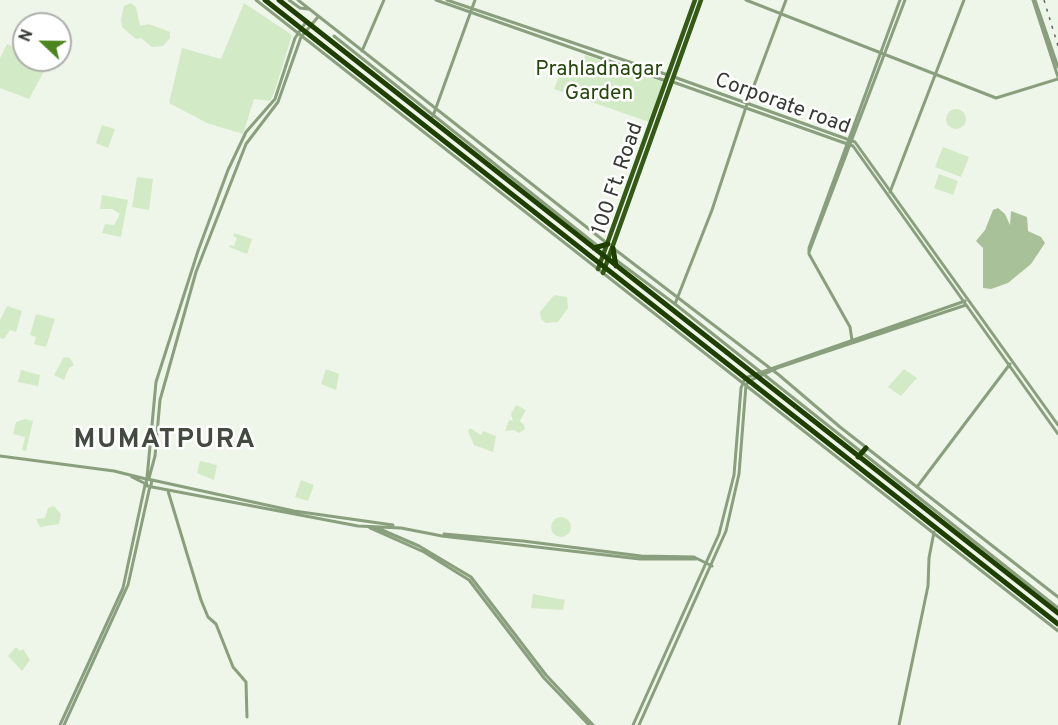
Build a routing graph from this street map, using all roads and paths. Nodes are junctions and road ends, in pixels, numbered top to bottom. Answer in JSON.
{"nodes":[{"id":1,"x":256,"y":0,"type":"edge"},
{"id":2,"x":265,"y":0,"type":"edge"},
{"id":3,"x":279,"y":0,"type":"edge"},
{"id":4,"x":289,"y":0,"type":"edge"},
{"id":5,"x":297,"y":0,"type":"edge"},
{"id":6,"x":384,"y":0,"type":"edge"},
{"id":7,"x":436,"y":0,"type":"edge"},
{"id":8,"x":447,"y":0,"type":"edge"},
{"id":9,"x":475,"y":0,"type":"edge"},
{"id":10,"x":695,"y":0,"type":"edge"},
{"id":11,"x":700,"y":0,"type":"edge"},
{"id":12,"x":746,"y":0,"type":"edge"},
{"id":13,"x":786,"y":0,"type":"edge"},
{"id":14,"x":900,"y":0,"type":"edge"},
{"id":15,"x":905,"y":0,"type":"edge"},
{"id":16,"x":964,"y":0,"type":"edge"},
{"id":17,"x":1034,"y":0,"type":"edge"},
{"id":18,"x":309,"y":9,"type":"junction"},
{"id":19,"x":471,"y":10,"type":"junction"},
{"id":20,"x":782,"y":13,"type":"junction"},
{"id":21,"x":898,"y":13,"type":"junction"},
{"id":22,"x":318,"y":17,"type":"junction"},
{"id":23,"x":308,"y":23,"type":"junction"},
{"id":24,"x":337,"y":31,"type":"junction"},
{"id":25,"x":301,"y":32,"type":"junction"},
{"id":26,"x":332,"y":38,"type":"junction"},
{"id":27,"x":362,"y":51,"type":"junction"},
{"id":28,"x":883,"y":53,"type":"junction"},
{"id":29,"x":1058,"y":67,"type":"edge"},
{"id":30,"x":937,"y":75,"type":"junction"},
{"id":31,"x":669,"y":78,"type":"junction"},
{"id":32,"x":1058,"y":78,"type":"edge"},
{"id":33,"x":747,"y":105,"type":"junction"},
{"id":34,"x":435,"y":108,"type":"junction"},
{"id":35,"x":433,"y":119,"type":"junction"},
{"id":36,"x":849,"y":141,"type":"junction"},
{"id":37,"x":880,"y":176,"type":"junction"},
{"id":38,"x":876,"y":180,"type":"junction"},
{"id":39,"x":890,"y":192,"type":"junction"},
{"id":40,"x":899,"y":207,"type":"junction"},
{"id":41,"x":610,"y":246,"type":"junction"},
{"id":42,"x":580,"y":252,"type":"junction"},
{"id":43,"x":606,"y":256,"type":"junction"},
{"id":44,"x":602,"y":269,"type":"junction"},
{"id":45,"x":677,"y":298,"type":"junction"},
{"id":46,"x":967,"y":302,"type":"junction"},
{"id":47,"x":675,"y":304,"type":"junction"},
{"id":48,"x":852,"y":341,"type":"junction"},
{"id":49,"x":1011,"y":363,"type":"junction"},
{"id":50,"x":771,"y":369,"type":"junction"},
{"id":51,"x":758,"y":375,"type":"junction"},
{"id":52,"x":746,"y":382,"type":"junction"},
{"id":53,"x":1058,"y":425,"type":"edge"},
{"id":54,"x":1058,"y":434,"type":"edge"},
{"id":55,"x":862,"y":453,"type":"junction"},
{"id":56,"x":0,"y":456,"type":"edge"},
{"id":57,"x":148,"y":482,"type":"junction"},
{"id":58,"x":917,"y":487,"type":"junction"},
{"id":59,"x":167,"y":490,"type":"junction"},
{"id":60,"x":371,"y":527,"type":"junction"},
{"id":61,"x":934,"y":530,"type":"junction"},
{"id":62,"x":696,"y":559,"type":"junction"},
{"id":63,"x":707,"y":563,"type":"junction"},
{"id":64,"x":712,"y":566,"type":"junction"},
{"id":65,"x":1058,"y":597,"type":"edge"},
{"id":66,"x":1058,"y":608,"type":"edge"},
{"id":67,"x":1058,"y":613,"type":"edge"},
{"id":68,"x":1057,"y":626,"type":"edge"},
{"id":69,"x":246,"y":717,"type":"dead end"},
{"id":70,"x":62,"y":725,"type":"edge"},
{"id":71,"x":591,"y":725,"type":"edge"},
{"id":72,"x":633,"y":725,"type":"edge"},
{"id":73,"x":639,"y":725,"type":"edge"},
{"id":74,"x":899,"y":725,"type":"edge"}],
"edges":[{"from":1,"to":25,"type":"street"},
{"from":2,"to":25,"type":"highway"},
{"from":3,"to":23,"type":"highway"},
{"from":4,"to":18,"type":"street"},
{"from":5,"to":18,"type":"street"},
{"from":6,"to":27,"type":"street"},
{"from":7,"to":19,"type":"street","name":"Corporate road"},
{"from":8,"to":19,"type":"street","name":"Corporate road"},
{"from":9,"to":19,"type":"street"},
{"from":10,"to":31,"type":"main road","name":"100 Ft. Road"},
{"from":11,"to":31,"type":"main road","name":"100 Ft. Road"},
{"from":12,"to":20,"type":"street"},
{"from":13,"to":20,"type":"street"},
{"from":14,"to":21,"type":"street"},
{"from":15,"to":21,"type":"street"},
{"from":16,"to":30,"type":"street"},
{"from":17,"to":29,"type":"street"},
{"from":17,"to":32,"type":"street"},
{"from":18,"to":22,"type":"street"},
{"from":19,"to":31,"type":"street","name":"Corporate road"},
{"from":19,"to":31,"type":"street","name":"Corporate road"},
{"from":19,"to":34,"type":"street"},
{"from":20,"to":28,"type":"street"},
{"from":20,"to":33,"type":"street"},
{"from":21,"to":28,"type":"street"},
{"from":22,"to":23,"type":"street"},
{"from":22,"to":24,"type":"street"},
{"from":23,"to":25,"type":"street"},
{"from":23,"to":26,"type":"highway"},
{"from":24,"to":26,"type":"street"},
{"from":24,"to":27,"type":"street"},
{"from":25,"to":42,"type":"highway"},
{"from":25,"to":57,"type":"street"},
{"from":25,"to":57,"type":"street"},
{"from":26,"to":35,"type":"highway"},
{"from":27,"to":34,"type":"street"},
{"from":28,"to":30,"type":"street"},
{"from":28,"to":36,"type":"street"},
{"from":30,"to":32,"type":"street"},
{"from":30,"to":39,"type":"street"},
{"from":31,"to":33,"type":"street","name":"Corporate road"},
{"from":31,"to":41,"type":"main road","name":"100 Ft. Road"},
{"from":33,"to":36,"type":"street","name":"Corporate road"},
{"from":33,"to":45,"type":"street"},
{"from":34,"to":35,"type":"street"},
{"from":34,"to":41,"type":"street"},
{"from":35,"to":43,"type":"highway"},
{"from":36,"to":37,"type":"street","name":"Corporate road"},
{"from":36,"to":38,"type":"street","name":"Corporate road"},
{"from":36,"to":48,"type":"street"},
{"from":37,"to":38,"type":"street"},
{"from":37,"to":39,"type":"street","name":"Corporate road"},
{"from":38,"to":40,"type":"street","name":"Corporate road"},
{"from":39,"to":40,"type":"street","name":"Corporate road"},
{"from":40,"to":46,"type":"street","name":"Corporate road"},
{"from":41,"to":43,"type":"highway"},
{"from":41,"to":43,"type":"highway"},
{"from":41,"to":45,"type":"street"},
{"from":42,"to":44,"type":"highway"},
{"from":42,"to":44,"type":"street"},
{"from":43,"to":44,"type":"main road","name":"100 Ft. Road"},
{"from":43,"to":47,"type":"street"},
{"from":43,"to":51,"type":"highway"},
{"from":44,"to":52,"type":"highway"},
{"from":45,"to":47,"type":"street"},
{"from":45,"to":50,"type":"street"},
{"from":46,"to":48,"type":"street"},
{"from":46,"to":49,"type":"street","name":"Corporate road"},
{"from":47,"to":51,"type":"street"},
{"from":48,"to":50,"type":"street"},
{"from":49,"to":53,"type":"street","name":"Corporate road"},
{"from":49,"to":54,"type":"street","name":"Corporate road"},
{"from":49,"to":58,"type":"street"},
{"from":50,"to":51,"type":"street"},
{"from":50,"to":55,"type":"street"},
{"from":51,"to":52,"type":"street"},
{"from":51,"to":55,"type":"highway"},
{"from":52,"to":61,"type":"highway"},
{"from":52,"to":63,"type":"street"},
{"from":52,"to":64,"type":"street"},
{"from":55,"to":58,"type":"street"},
{"from":55,"to":66,"type":"street"},
{"from":55,"to":67,"type":"highway"},
{"from":56,"to":57,"type":"street"},
{"from":57,"to":59,"type":"street"},
{"from":57,"to":62,"type":"street"},
{"from":57,"to":70,"type":"street"},
{"from":58,"to":65,"type":"street"},
{"from":59,"to":60,"type":"street"},
{"from":59,"to":69,"type":"street"},
{"from":60,"to":62,"type":"street"},
{"from":60,"to":71,"type":"street"},
{"from":61,"to":68,"type":"highway"},
{"from":61,"to":74,"type":"street"},
{"from":62,"to":63,"type":"street"},
{"from":63,"to":64,"type":"street"},
{"from":63,"to":72,"type":"street"},
{"from":64,"to":73,"type":"street"}]}
